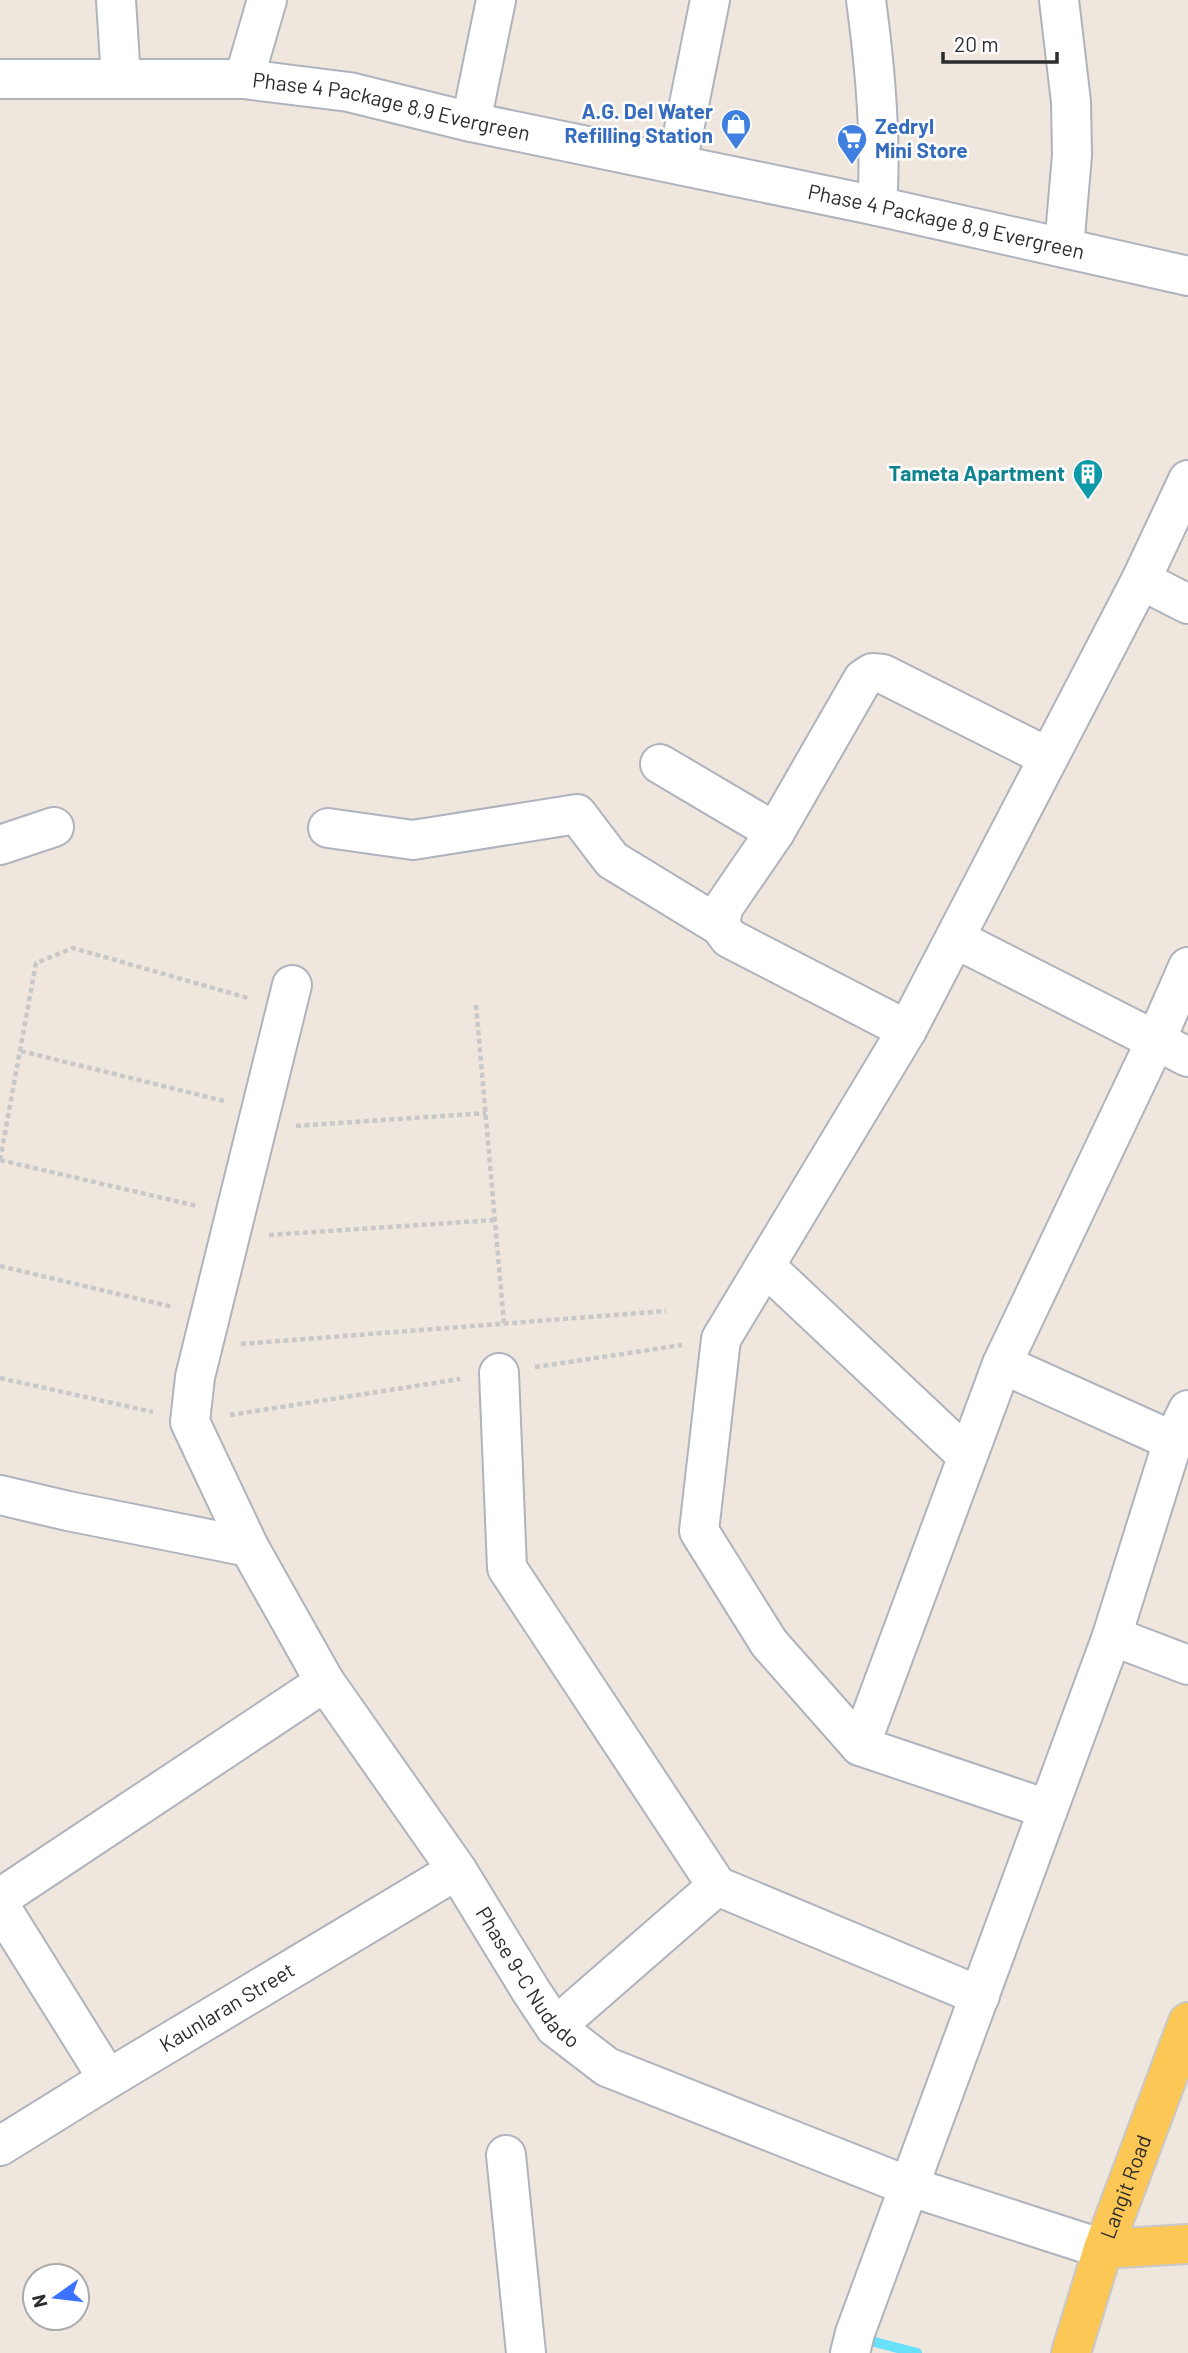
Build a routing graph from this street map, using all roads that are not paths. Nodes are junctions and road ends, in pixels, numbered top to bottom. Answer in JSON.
{"nodes":[{"id":1,"x":116,"y":0,"type":"edge"},
{"id":2,"x":267,"y":0,"type":"edge"},
{"id":3,"x":496,"y":0,"type":"edge"},
{"id":4,"x":710,"y":0,"type":"edge"},
{"id":5,"x":866,"y":0,"type":"edge"},
{"id":6,"x":1059,"y":0,"type":"edge"},
{"id":7,"x":0,"y":79,"type":"edge"},
{"id":8,"x":121,"y":79,"type":"junction"},
{"id":9,"x":244,"y":79,"type":"junction"},
{"id":10,"x":471,"y":122,"type":"junction"},
{"id":11,"x":677,"y":164,"type":"junction"},
{"id":12,"x":877,"y":206,"type":"junction"},
{"id":13,"x":1064,"y":248,"type":"junction"},
{"id":14,"x":1188,"y":276,"type":"edge"},
{"id":15,"x":1188,"y":480,"type":"edge"},
{"id":16,"x":1141,"y":580,"type":"junction"},
{"id":17,"x":1188,"y":604,"type":"edge"},
{"id":18,"x":1048,"y":757,"type":"junction"},
{"id":19,"x":660,"y":764,"type":"dead end"},
{"id":20,"x":54,"y":827,"type":"dead end"},
{"id":21,"x":327,"y":828,"type":"dead end"},
{"id":22,"x":775,"y":832,"type":"junction"},
{"id":23,"x":0,"y":845,"type":"edge"},
{"id":24,"x":720,"y":926,"type":"junction"},
{"id":25,"x":956,"y":939,"type":"junction"},
{"id":26,"x":1188,"y":967,"type":"edge"},
{"id":27,"x":289,"y":997,"type":"road end"},
{"id":28,"x":907,"y":1030,"type":"junction"},
{"id":29,"x":1171,"y":1050,"type":"edge"},
{"id":30,"x":765,"y":1266,"type":"junction"},
{"id":31,"x":1002,"y":1364,"type":"junction"},
{"id":32,"x":499,"y":1373,"type":"road end"},
{"id":33,"x":1180,"y":1425,"type":"edge"},
{"id":34,"x":967,"y":1456,"type":"junction"},
{"id":35,"x":0,"y":1495,"type":"edge"},
{"id":36,"x":249,"y":1548,"type":"junction"},
{"id":37,"x":1112,"y":1636,"type":"junction"},
{"id":38,"x":1188,"y":1665,"type":"edge"},
{"id":39,"x":325,"y":1682,"type":"junction"},
{"id":40,"x":860,"y":1746,"type":"junction"},
{"id":41,"x":1047,"y":1809,"type":"junction"},
{"id":42,"x":457,"y":1870,"type":"junction"},
{"id":43,"x":718,"y":1886,"type":"junction"},
{"id":44,"x":0,"y":1898,"type":"edge"},
{"id":45,"x":0,"y":1906,"type":"edge"},
{"id":46,"x":980,"y":1996,"type":"junction"},
{"id":47,"x":1188,"y":2022,"type":"edge"},
{"id":48,"x":555,"y":2027,"type":"junction"},
{"id":49,"x":108,"y":2078,"type":"junction"},
{"id":50,"x":0,"y":2146,"type":"edge"},
{"id":51,"x":506,"y":2155,"type":"dead end"},
{"id":52,"x":908,"y":2186,"type":"junction"},
{"id":53,"x":1188,"y":2244,"type":"edge"},
{"id":54,"x":1104,"y":2249,"type":"junction"},
{"id":55,"x":526,"y":2353,"type":"edge"},
{"id":56,"x":850,"y":2353,"type":"edge"},
{"id":57,"x":1071,"y":2353,"type":"edge"}],
"edges":[{"from":1,"to":8,"type":"street"},
{"from":2,"to":9,"type":"street"},
{"from":3,"to":10,"type":"street"},
{"from":4,"to":11,"type":"street"},
{"from":5,"to":12,"type":"street"},
{"from":6,"to":13,"type":"street"},
{"from":7,"to":8,"type":"street","name":"Phase 4 Package 8,9 Evergreen"},
{"from":8,"to":9,"type":"street","name":"Phase 4 Package 8,9 Evergreen"},
{"from":9,"to":10,"type":"street","name":"Phase 4 Package 8,9 Evergreen"},
{"from":10,"to":11,"type":"street","name":"Phase 4 Package 8,9 Evergreen"},
{"from":11,"to":12,"type":"street","name":"Phase 4 Package 8,9 Evergreen"},
{"from":12,"to":13,"type":"street","name":"Phase 4 Package 8,9 Evergreen"},
{"from":13,"to":14,"type":"street","name":"Phase 4 Package 8,9 Evergreen"},
{"from":15,"to":16,"type":"street"},
{"from":16,"to":17,"type":"street"},
{"from":16,"to":18,"type":"street"},
{"from":18,"to":22,"type":"street"},
{"from":18,"to":25,"type":"street"},
{"from":19,"to":22,"type":"street"},
{"from":20,"to":23,"type":"street"},
{"from":21,"to":24,"type":"street"},
{"from":22,"to":24,"type":"street"},
{"from":24,"to":28,"type":"street"},
{"from":25,"to":28,"type":"street"},
{"from":25,"to":29,"type":"street"},
{"from":26,"to":29,"type":"street"},
{"from":27,"to":36,"type":"street","name":"Phase 9-C Nudado"},
{"from":28,"to":30,"type":"street"},
{"from":29,"to":31,"type":"street"},
{"from":30,"to":34,"type":"street"},
{"from":30,"to":40,"type":"street"},
{"from":31,"to":33,"type":"street"},
{"from":31,"to":34,"type":"street"},
{"from":32,"to":43,"type":"street"},
{"from":33,"to":37,"type":"street"},
{"from":34,"to":40,"type":"street"},
{"from":35,"to":36,"type":"street"},
{"from":36,"to":39,"type":"street","name":"Phase 9-C Nudado"},
{"from":37,"to":38,"type":"street"},
{"from":37,"to":41,"type":"street"},
{"from":39,"to":42,"type":"street","name":"Phase 9-C Nudado"},
{"from":39,"to":44,"type":"street"},
{"from":40,"to":41,"type":"street"},
{"from":41,"to":46,"type":"street"},
{"from":42,"to":48,"type":"street","name":"Phase 9-C Nudado"},
{"from":42,"to":49,"type":"street","name":"Kaunlaran Street"},
{"from":43,"to":46,"type":"street"},
{"from":43,"to":48,"type":"street"},
{"from":45,"to":49,"type":"street"},
{"from":46,"to":52,"type":"street"},
{"from":47,"to":54,"type":"main road","name":"Langit Road"},
{"from":48,"to":52,"type":"street","name":"Phase 9-C Nudado"},
{"from":49,"to":50,"type":"street","name":"Kaunlaran Street"},
{"from":51,"to":55,"type":"street"},
{"from":52,"to":54,"type":"street","name":"Phase 9-C Nudado"},
{"from":52,"to":56,"type":"street"},
{"from":53,"to":54,"type":"main road"},
{"from":54,"to":57,"type":"main road","name":"Langit Road"}]}
